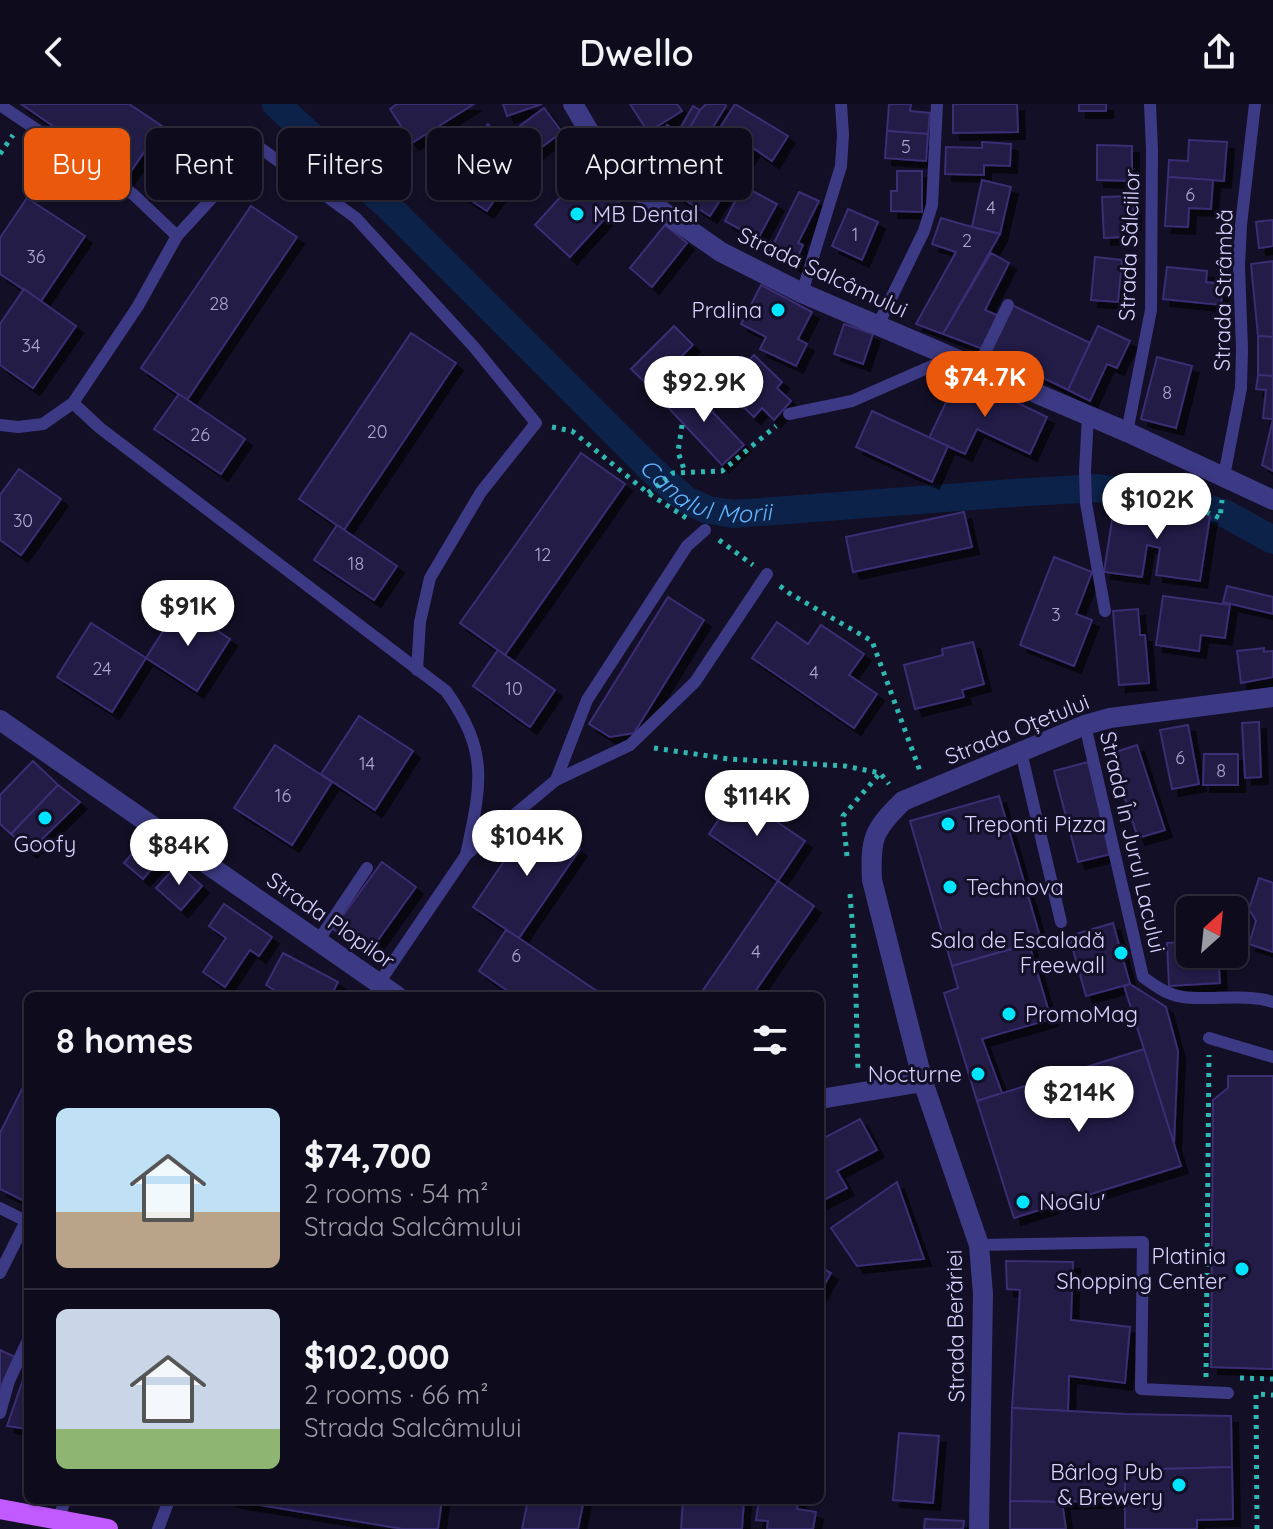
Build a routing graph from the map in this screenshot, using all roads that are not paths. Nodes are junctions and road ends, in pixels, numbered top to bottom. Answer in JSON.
{"nodes":[{"id":1,"x":573,"y":104,"type":"edge"},
{"id":2,"x":841,"y":104,"type":"edge"},
{"id":3,"x":937,"y":104,"type":"edge"},
{"id":4,"x":1150,"y":104,"type":"edge"},
{"id":5,"x":1255,"y":104,"type":"edge"},
{"id":6,"x":0,"y":105,"type":"edge"},
{"id":7,"x":177,"y":236,"type":"junction"},
{"id":8,"x":802,"y":293,"type":"junction"},
{"id":9,"x":1008,"y":305,"type":"dead end"},
{"id":10,"x":878,"y":325,"type":"junction"},
{"id":11,"x":950,"y":358,"type":"junction"},
{"id":12,"x":977,"y":369,"type":"junction"},
{"id":13,"x":73,"y":403,"type":"junction"},
{"id":14,"x":789,"y":414,"type":"road end"},
{"id":15,"x":1088,"y":416,"type":"junction"},
{"id":16,"x":0,"y":425,"type":"edge"},
{"id":17,"x":1127,"y":432,"type":"junction"},
{"id":18,"x":1224,"y":476,"type":"junction"},
{"id":19,"x":1273,"y":500,"type":"edge"},
{"id":20,"x":705,"y":530,"type":"road end"},
{"id":21,"x":767,"y":574,"type":"road end"},
{"id":22,"x":1105,"y":611,"type":"dead end"},
{"id":23,"x":417,"y":670,"type":"junction"},
{"id":24,"x":1273,"y":697,"type":"edge"},
{"id":25,"x":0,"y":720,"type":"edge"},
{"id":26,"x":1085,"y":725,"type":"junction"},
{"id":27,"x":1021,"y":752,"type":"junction"},
{"id":28,"x":556,"y":780,"type":"junction"},
{"id":29,"x":885,"y":819,"type":"joint"},
{"id":30,"x":466,"y":855,"type":"junction"},
{"id":31,"x":367,"y":868,"type":"dead end"},
{"id":32,"x":1061,"y":922,"type":"dead end"},
{"id":33,"x":318,"y":941,"type":"junction"},
{"id":34,"x":379,"y":983,"type":"junction"},
{"id":35,"x":391,"y":992,"type":"edge"},
{"id":36,"x":1273,"y":1002,"type":"edge"},
{"id":37,"x":1209,"y":1038,"type":"road end"},
{"id":38,"x":1273,"y":1057,"type":"edge"},
{"id":39,"x":923,"y":1082,"type":"junction"},
{"id":40,"x":824,"y":1098,"type":"edge"},
{"id":41,"x":0,"y":1208,"type":"edge"},
{"id":42,"x":24,"y":1220,"type":"edge"},
{"id":43,"x":24,"y":1225,"type":"edge"},
{"id":44,"x":979,"y":1245,"type":"junction"},
{"id":45,"x":0,"y":1273,"type":"edge"},
{"id":46,"x":24,"y":1349,"type":"edge"},
{"id":47,"x":1228,"y":1393,"type":"dead end"},
{"id":48,"x":0,"y":1413,"type":"edge"},
{"id":49,"x":64,"y":1504,"type":"edge"},
{"id":50,"x":167,"y":1504,"type":"edge"},
{"id":51,"x":0,"y":1509,"type":"edge"},
{"id":52,"x":58,"y":1521,"type":"junction"},
{"id":53,"x":108,"y":1529,"type":"edge"},
{"id":54,"x":158,"y":1529,"type":"edge"},
{"id":55,"x":979,"y":1529,"type":"edge"}],
"edges":[{"from":1,"to":8,"type":"street","name":"Strada Salcâmului"},
{"from":2,"to":8,"type":"lane"},
{"from":3,"to":10,"type":"lane"},
{"from":4,"to":17,"type":"lane","name":"Strada Sălciilor"},
{"from":5,"to":18,"type":"lane","name":"Strada Strâmbă"},
{"from":6,"to":7,"type":"lane"},
{"from":7,"to":13,"type":"lane"},
{"from":7,"to":23,"type":"lane"},
{"from":8,"to":10,"type":"street","name":"Strada Salcâmului"},
{"from":9,"to":12,"type":"lane"},
{"from":10,"to":11,"type":"street","name":"Strada Salcâmului"},
{"from":11,"to":12,"type":"street","name":"Strada Salcâmului"},
{"from":11,"to":14,"type":"lane"},
{"from":12,"to":15,"type":"street","name":"Strada Salcâmului"},
{"from":13,"to":16,"type":"lane"},
{"from":13,"to":23,"type":"lane"},
{"from":15,"to":17,"type":"street","name":"Strada Salcâmului"},
{"from":15,"to":22,"type":"lane"},
{"from":17,"to":18,"type":"street","name":"Strada Salcâmului"},
{"from":18,"to":19,"type":"street","name":"Strada Salcâmului"},
{"from":20,"to":28,"type":"lane"},
{"from":21,"to":28,"type":"lane"},
{"from":23,"to":30,"type":"lane"},
{"from":24,"to":26,"type":"street","name":"Strada Oțetului"},
{"from":25,"to":33,"type":"street","name":"Strada Plopilor"},
{"from":26,"to":27,"type":"street","name":"Strada Oțetului"},
{"from":26,"to":36,"type":"lane","name":"Strada În Jurul Lacului"},
{"from":27,"to":29,"type":"street","name":"Strada Oțetului"},
{"from":27,"to":32,"type":"lane"},
{"from":28,"to":30,"type":"lane"},
{"from":29,"to":39,"type":"street","name":"Strada Berăriei"},
{"from":30,"to":34,"type":"lane"},
{"from":31,"to":33,"type":"lane"},
{"from":33,"to":34,"type":"street","name":"Strada Plopilor"},
{"from":34,"to":35,"type":"street","name":"Strada Plopilor"},
{"from":37,"to":38,"type":"lane"},
{"from":39,"to":40,"type":"street"},
{"from":39,"to":44,"type":"street","name":"Strada Berăriei"},
{"from":41,"to":42,"type":"lane"},
{"from":43,"to":45,"type":"lane"},
{"from":44,"to":47,"type":"lane"},
{"from":44,"to":55,"type":"street","name":"Strada Berăriei"},
{"from":46,"to":48,"type":"lane"},
{"from":49,"to":52,"type":"lane"},
{"from":50,"to":54,"type":"lane"},
{"from":51,"to":52,"type":"main road"},
{"from":52,"to":53,"type":"main road"}]}
